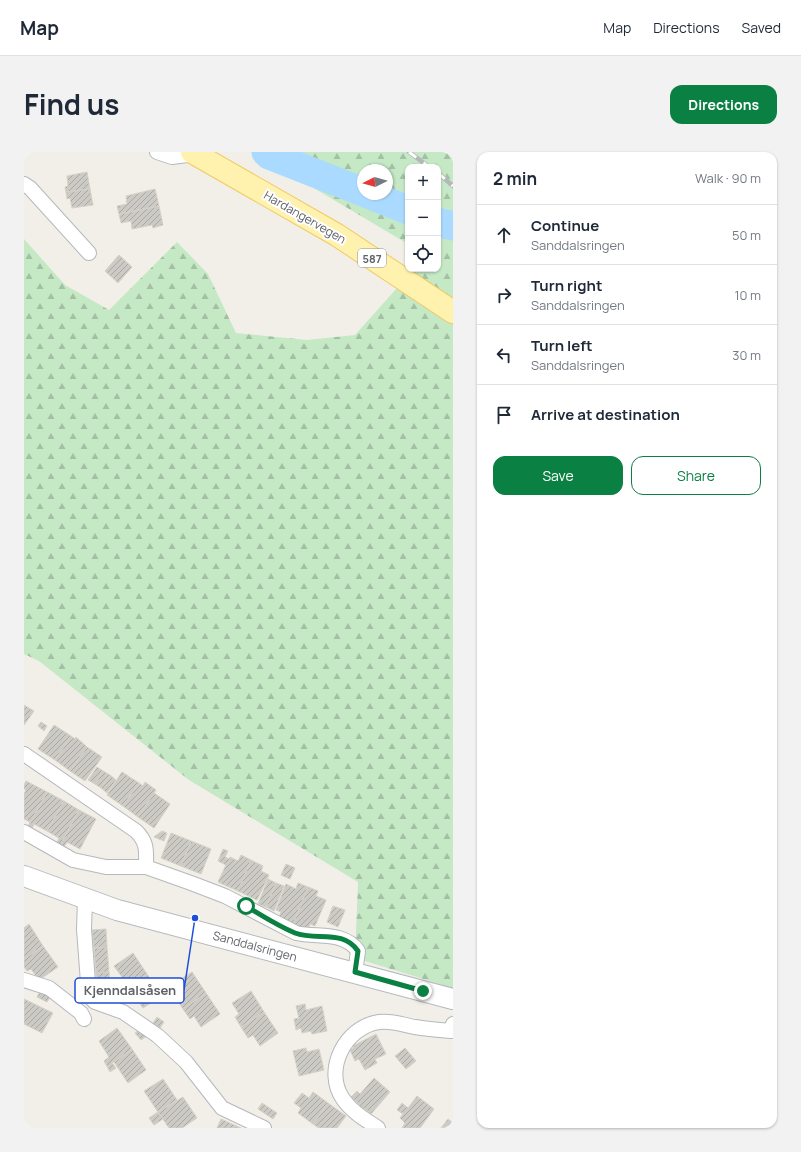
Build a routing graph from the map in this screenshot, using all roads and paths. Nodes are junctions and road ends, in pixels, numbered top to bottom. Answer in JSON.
{"nodes":[{"id":1,"x":157,"y":152,"type":"edge"},
{"id":2,"x":194,"y":153,"type":"edge"},
{"id":3,"x":24,"y":184,"type":"edge"},
{"id":4,"x":89,"y":252,"type":"dead end"},
{"id":5,"x":453,"y":312,"type":"edge"},
{"id":6,"x":24,"y":754,"type":"edge"},
{"id":7,"x":24,"y":832,"type":"edge"},
{"id":8,"x":146,"y":867,"type":"junction"},
{"id":9,"x":24,"y":876,"type":"edge"},
{"id":10,"x":85,"y":899,"type":"junction"},
{"id":11,"x":355,"y":972,"type":"junction"},
{"id":12,"x":24,"y":980,"type":"edge"},
{"id":13,"x":453,"y":999,"type":"edge"},
{"id":14,"x":84,"y":1019,"type":"dead end"},
{"id":15,"x":452,"y":1029,"type":"edge"},
{"id":16,"x":264,"y":1128,"type":"edge"},
{"id":17,"x":378,"y":1128,"type":"edge"}],
"edges":[{"from":1,"to":2,"type":"street","name":"Hardangervegen"},
{"from":2,"to":5,"type":"main road","name":"Hardangervegen","number":"587"},
{"from":3,"to":4,"type":"street"},
{"from":6,"to":8,"type":"street"},
{"from":7,"to":8,"type":"street","name":"Sanddalsringen"},
{"from":8,"to":11,"type":"street","name":"Sanddalsringen"},
{"from":9,"to":10,"type":"main road","name":"Sanddalsringen"},
{"from":10,"to":11,"type":"main road","name":"Sanddalsringen"},
{"from":10,"to":16,"type":"street"},
{"from":11,"to":13,"type":"main road","name":"Sanddalsringen"},
{"from":12,"to":14,"type":"street"},
{"from":15,"to":17,"type":"street"}]}
